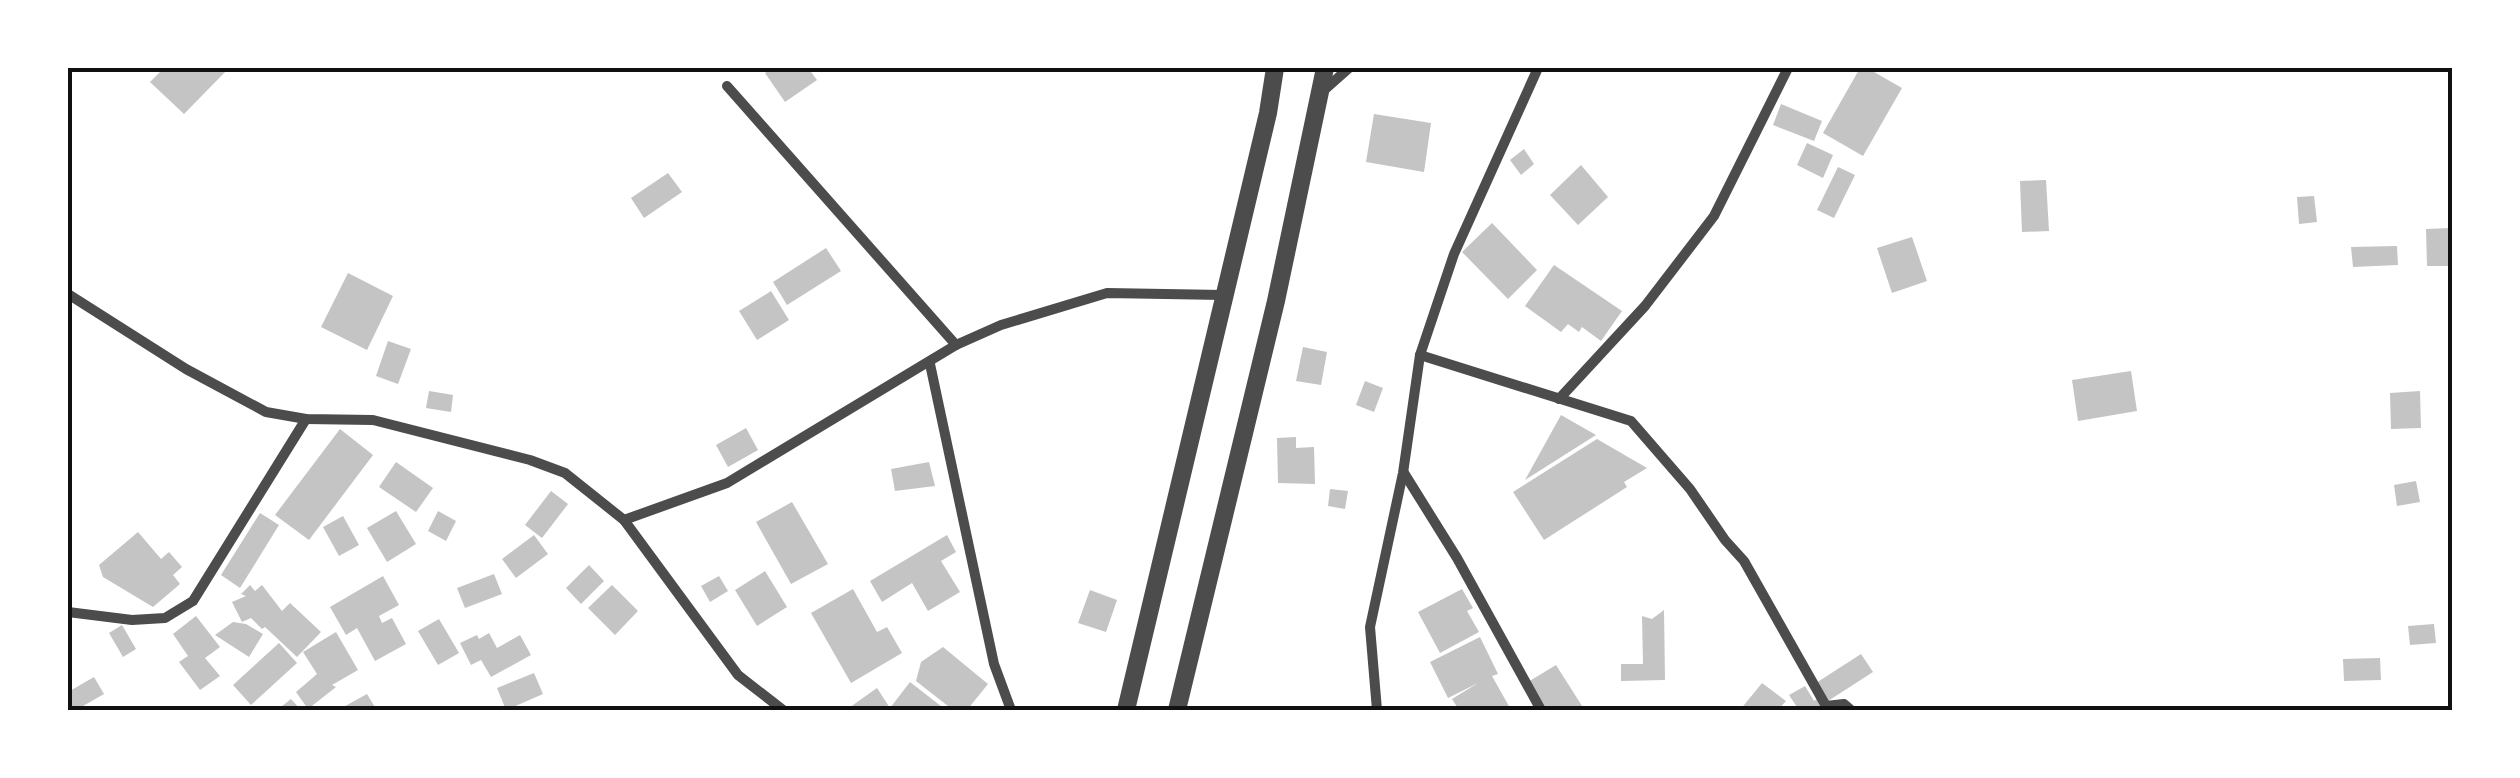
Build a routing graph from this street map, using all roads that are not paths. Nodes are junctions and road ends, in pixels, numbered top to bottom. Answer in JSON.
{"nodes":[{"id":1,"x":1275,"y":68,"type":"edge"},
{"id":2,"x":1325,"y":68,"type":"edge"},
{"id":3,"x":1350,"y":68,"type":"edge"},
{"id":4,"x":1538,"y":68,"type":"edge"},
{"id":5,"x":1788,"y":68,"type":"edge"},
{"id":6,"x":727,"y":86,"type":"dead end"},
{"id":7,"x":1319,"y":95,"type":"junction"},
{"id":8,"x":68,"y":294,"type":"edge"},
{"id":9,"x":1222,"y":295,"type":"junction"},
{"id":10,"x":956,"y":345,"type":"junction"},
{"id":11,"x":1420,"y":355,"type":"junction"},
{"id":12,"x":930,"y":364,"type":"junction"},
{"id":13,"x":1559,"y":399,"type":"junction"},
{"id":14,"x":306,"y":419,"type":"junction"},
{"id":15,"x":1403,"y":472,"type":"junction"},
{"id":16,"x":624,"y":520,"type":"junction"},
{"id":17,"x":68,"y":612,"type":"edge"},
{"id":18,"x":782,"y":710,"type":"edge"},
{"id":19,"x":1011,"y":710,"type":"edge"},
{"id":20,"x":1126,"y":710,"type":"edge"},
{"id":21,"x":1177,"y":710,"type":"edge"},
{"id":22,"x":1377,"y":710,"type":"edge"},
{"id":23,"x":1541,"y":710,"type":"edge"},
{"id":24,"x":1851,"y":710,"type":"edge"}],
"edges":[{"from":1,"to":9,"type":"street"},
{"from":2,"to":7,"type":"street"},
{"from":3,"to":7,"type":"street"},
{"from":4,"to":11,"type":"street"},
{"from":5,"to":13,"type":"street"},
{"from":6,"to":10,"type":"street"},
{"from":7,"to":21,"type":"street"},
{"from":8,"to":14,"type":"street"},
{"from":9,"to":10,"type":"street"},
{"from":9,"to":20,"type":"street"},
{"from":10,"to":12,"type":"street"},
{"from":11,"to":13,"type":"street"},
{"from":11,"to":15,"type":"street"},
{"from":12,"to":16,"type":"street"},
{"from":12,"to":19,"type":"street"},
{"from":13,"to":24,"type":"street"},
{"from":14,"to":16,"type":"street"},
{"from":14,"to":17,"type":"street"},
{"from":15,"to":22,"type":"street"},
{"from":15,"to":23,"type":"street"},
{"from":16,"to":18,"type":"street"}]}
